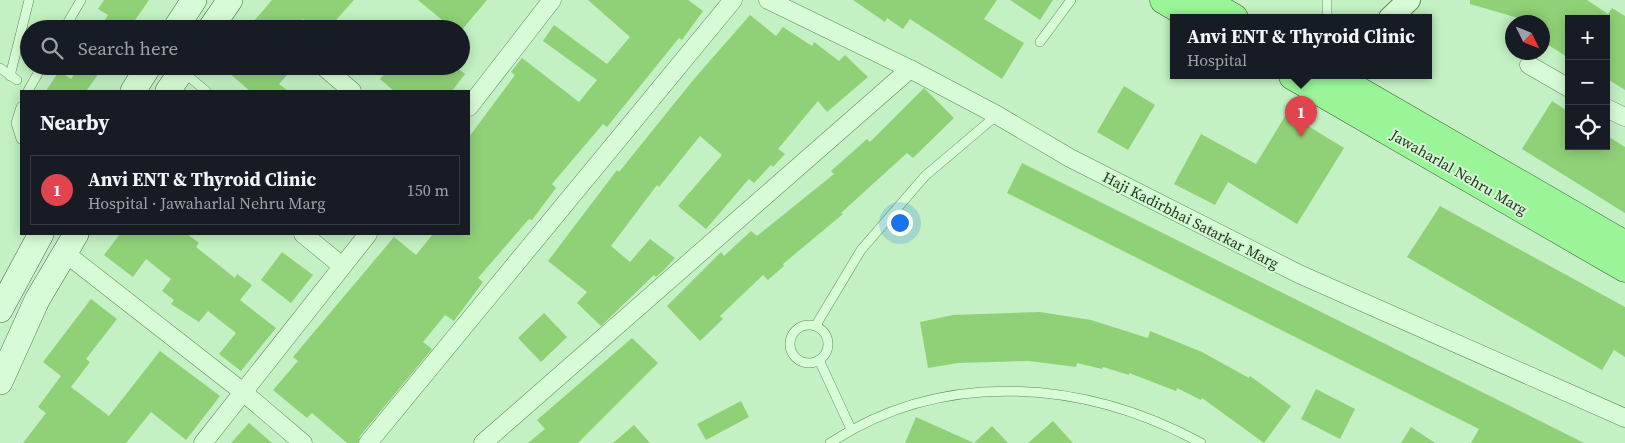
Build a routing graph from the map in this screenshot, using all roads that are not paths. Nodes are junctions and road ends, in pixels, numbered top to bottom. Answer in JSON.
{"nodes":[{"id":1,"x":29,"y":0,"type":"edge"},
{"id":2,"x":80,"y":0,"type":"edge"},
{"id":3,"x":194,"y":0,"type":"edge"},
{"id":4,"x":230,"y":0,"type":"edge"},
{"id":5,"x":552,"y":0,"type":"edge"},
{"id":6,"x":733,"y":0,"type":"edge"},
{"id":7,"x":768,"y":0,"type":"edge"},
{"id":8,"x":1071,"y":0,"type":"edge"},
{"id":9,"x":1164,"y":0,"type":"edge"},
{"id":10,"x":1203,"y":0,"type":"edge"},
{"id":11,"x":1328,"y":0,"type":"edge"},
{"id":12,"x":1409,"y":0,"type":"edge"},
{"id":13,"x":1188,"y":14,"type":"edge"},
{"id":14,"x":1227,"y":14,"type":"edge"},
{"id":15,"x":1327,"y":14,"type":"edge"},
{"id":16,"x":1394,"y":14,"type":"edge"},
{"id":17,"x":25,"y":20,"type":"edge"},
{"id":18,"x":69,"y":20,"type":"edge"},
{"id":19,"x":181,"y":20,"type":"edge"},
{"id":20,"x":216,"y":20,"type":"edge"},
{"id":21,"x":1040,"y":42,"type":"dead end"},
{"id":22,"x":20,"y":44,"type":"edge"},
{"id":23,"x":1529,"y":65,"type":"dead end"},
{"id":24,"x":0,"y":68,"type":"edge"},
{"id":25,"x":910,"y":69,"type":"junction"},
{"id":26,"x":37,"y":75,"type":"edge"},
{"id":27,"x":143,"y":75,"type":"edge"},
{"id":28,"x":179,"y":75,"type":"edge"},
{"id":29,"x":191,"y":75,"type":"edge"},
{"id":30,"x":333,"y":75,"type":"edge"},
{"id":31,"x":1317,"y":79,"type":"edge"},
{"id":32,"x":1565,"y":86,"type":"edge"},
{"id":33,"x":29,"y":90,"type":"edge"},
{"id":34,"x":133,"y":90,"type":"edge"},
{"id":35,"x":169,"y":90,"type":"edge"},
{"id":36,"x":205,"y":90,"type":"edge"},
{"id":37,"x":351,"y":90,"type":"edge"},
{"id":38,"x":470,"y":107,"type":"edge"},
{"id":39,"x":20,"y":110,"type":"edge"},
{"id":40,"x":1610,"y":110,"type":"edge"},
{"id":41,"x":997,"y":115,"type":"junction"},
{"id":42,"x":1625,"y":118,"type":"edge"},
{"id":43,"x":20,"y":136,"type":"edge"},
{"id":44,"x":40,"y":235,"type":"edge"},
{"id":45,"x":304,"y":235,"type":"edge"},
{"id":46,"x":367,"y":235,"type":"edge"},
{"id":47,"x":70,"y":243,"type":"edge"},
{"id":48,"x":1625,"y":245,"type":"edge"},
{"id":49,"x":342,"y":266,"type":"junction"},
{"id":50,"x":1625,"y":268,"type":"edge"},
{"id":51,"x":0,"y":310,"type":"edge"},
{"id":52,"x":816,"y":325,"type":"junction"},
{"id":53,"x":819,"y":360,"type":"junction"},
{"id":54,"x":0,"y":382,"type":"edge"},
{"id":55,"x":243,"y":392,"type":"junction"},
{"id":56,"x":1625,"y":418,"type":"edge"},
{"id":57,"x":851,"y":429,"type":"junction"},
{"id":58,"x":202,"y":443,"type":"edge"},
{"id":59,"x":303,"y":443,"type":"edge"},
{"id":60,"x":368,"y":443,"type":"edge"},
{"id":61,"x":483,"y":443,"type":"edge"},
{"id":62,"x":830,"y":443,"type":"edge"},
{"id":63,"x":1201,"y":443,"type":"edge"}],
"edges":[{"from":1,"to":17,"type":"lane"},
{"from":2,"to":18,"type":"lane"},
{"from":3,"to":19,"type":"main road"},
{"from":4,"to":20,"type":"main road"},
{"from":5,"to":38,"type":"street"},
{"from":6,"to":60,"type":"street"},
{"from":7,"to":25,"type":"street","name":"Haji Kadirbhai Satarkar Marg"},
{"from":8,"to":21,"type":"lane"},
{"from":9,"to":13,"type":"main road"},
{"from":10,"to":14,"type":"main road"},
{"from":11,"to":15,"type":"lane"},
{"from":12,"to":16,"type":"street"},
{"from":22,"to":24,"type":"lane"},
{"from":23,"to":32,"type":"street"},
{"from":25,"to":41,"type":"street","name":"Haji Kadirbhai Satarkar Marg"},
{"from":25,"to":61,"type":"street"},
{"from":26,"to":33,"type":"lane"},
{"from":27,"to":34,"type":"main road"},
{"from":28,"to":35,"type":"main road"},
{"from":29,"to":36,"type":"lane"},
{"from":30,"to":37,"type":"street"},
{"from":31,"to":48,"type":"main road","name":"Jawaharlal Nehru Marg"},
{"from":31,"to":50,"type":"main road","name":"Jawaharlal Nehru Marg"},
{"from":39,"to":43,"type":"lane"},
{"from":40,"to":42,"type":"street"},
{"from":41,"to":52,"type":"lane"},
{"from":41,"to":56,"type":"street","name":"Haji Kadirbhai Satarkar Marg"},
{"from":44,"to":51,"type":"main road"},
{"from":45,"to":49,"type":"street"},
{"from":46,"to":49,"type":"street"},
{"from":47,"to":54,"type":"main road"},
{"from":47,"to":55,"type":"street"},
{"from":49,"to":55,"type":"street"},
{"from":52,"to":53,"type":"lane"},
{"from":52,"to":53,"type":"lane"},
{"from":53,"to":57,"type":"lane"},
{"from":55,"to":58,"type":"street"},
{"from":55,"to":59,"type":"street"},
{"from":57,"to":62,"type":"lane"},
{"from":57,"to":63,"type":"lane"}]}
